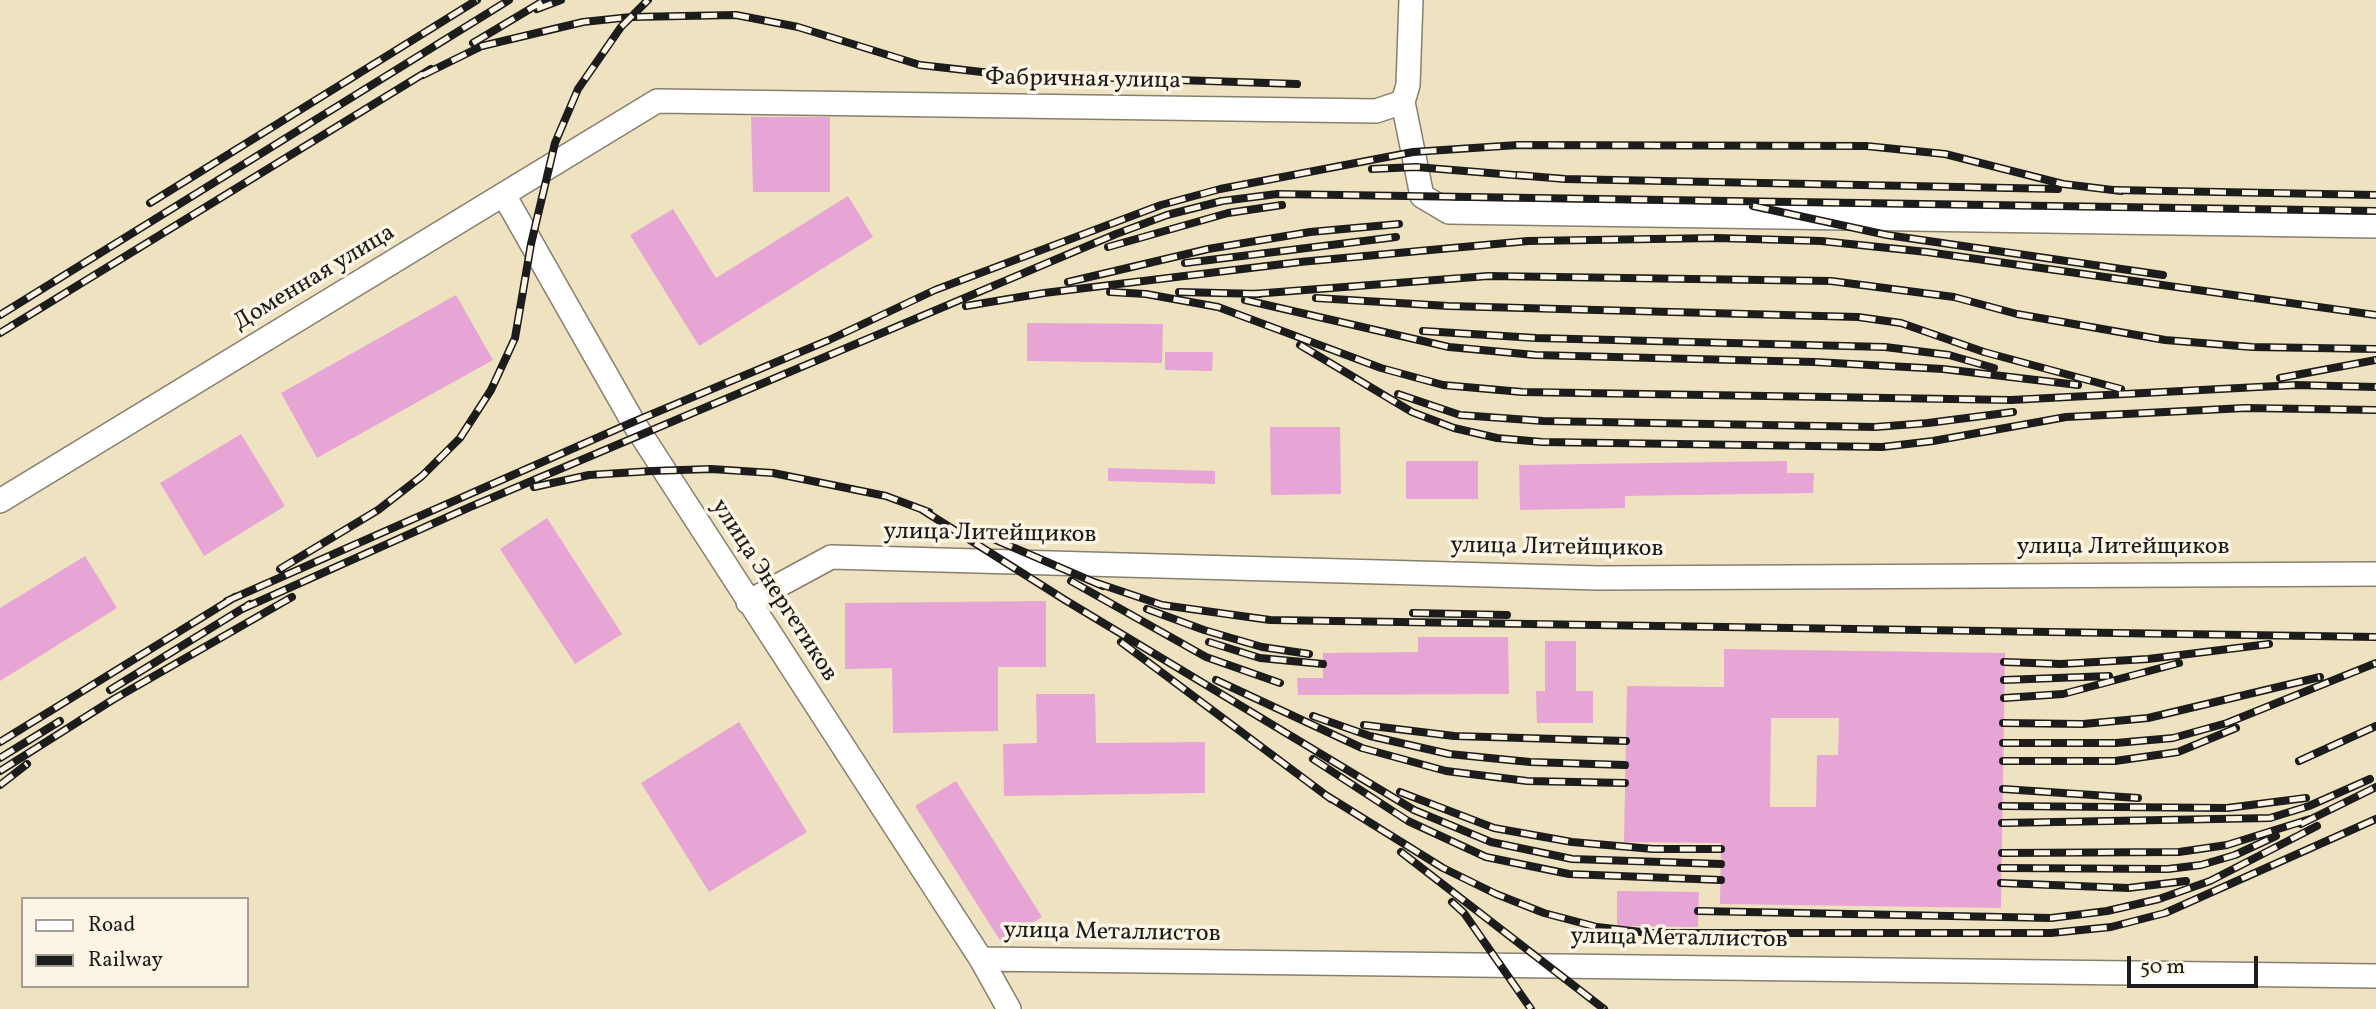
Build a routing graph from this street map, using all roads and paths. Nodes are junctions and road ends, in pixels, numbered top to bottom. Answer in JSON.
{"nodes":[{"id":1,"x":1411,"y":0,"type":"edge"},
{"id":2,"x":657,"y":101,"type":"joint"},
{"id":3,"x":1403,"y":102,"type":"junction"},
{"id":4,"x":503,"y":195,"type":"junction"},
{"id":5,"x":2376,"y":226,"type":"edge"},
{"id":6,"x":0,"y":501,"type":"edge"},
{"id":7,"x":2376,"y":574,"type":"edge"},
{"id":8,"x":748,"y":602,"type":"junction"},
{"id":9,"x":981,"y":959,"type":"junction"},
{"id":10,"x":2376,"y":976,"type":"edge"},
{"id":11,"x":1009,"y":1009,"type":"edge"}],
"edges":[{"from":1,"to":3,"type":"street"},
{"from":2,"to":3,"type":"street","name":"Фабричная улица"},
{"from":2,"to":4,"type":"street","name":"Доменная улица"},
{"from":3,"to":5,"type":"street"},
{"from":4,"to":6,"type":"street","name":"Доменная улица"},
{"from":4,"to":8,"type":"street","name":"улица Энергетиков"},
{"from":7,"to":8,"type":"street","name":"улица Литейщиков"},
{"from":8,"to":9,"type":"street","name":"улица Энергетиков"},
{"from":9,"to":10,"type":"street","name":"улица Металлистов"},
{"from":9,"to":11,"type":"street","name":"улица Энергетиков"}]}
